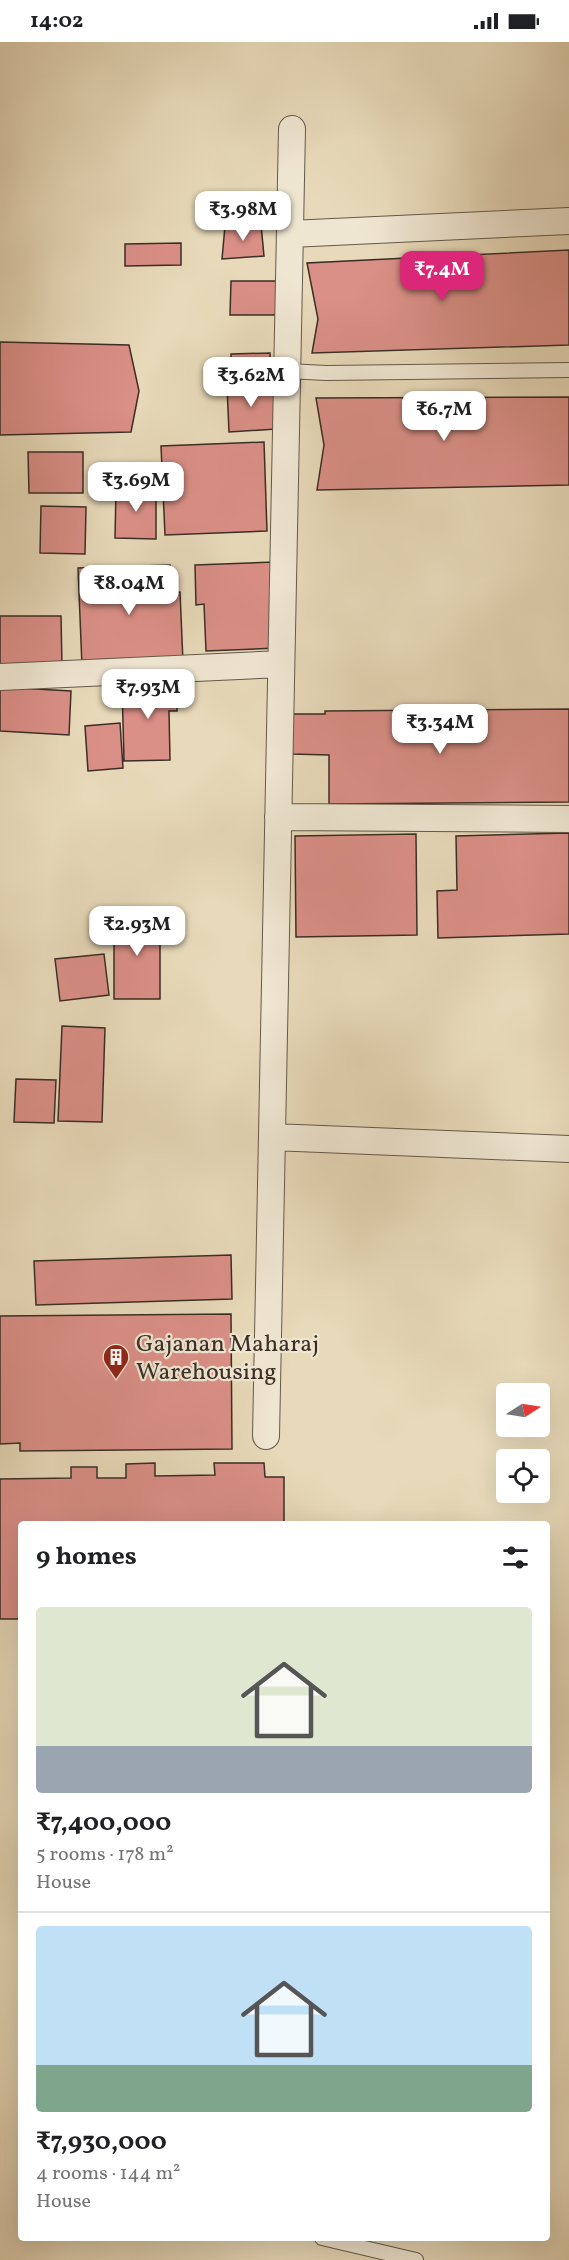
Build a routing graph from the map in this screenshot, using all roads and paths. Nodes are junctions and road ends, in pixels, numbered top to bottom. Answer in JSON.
{"nodes":[{"id":1,"x":292,"y":129,"type":"dead end"},
{"id":2,"x":569,"y":221,"type":"edge"},
{"id":3,"x":290,"y":234,"type":"junction"},
{"id":4,"x":569,"y":370,"type":"edge"},
{"id":5,"x":287,"y":371,"type":"junction"},
{"id":6,"x":281,"y":664,"type":"junction"},
{"id":7,"x":0,"y":677,"type":"edge"},
{"id":8,"x":278,"y":817,"type":"junction"},
{"id":9,"x":569,"y":819,"type":"edge"},
{"id":10,"x":272,"y":1137,"type":"junction"},
{"id":11,"x":569,"y":1149,"type":"edge"},
{"id":12,"x":266,"y":1436,"type":"dead end"},
{"id":13,"x":335,"y":2241,"type":"edge"},
{"id":14,"x":416,"y":2260,"type":"edge"}],
"edges":[{"from":1,"to":3,"type":"street"},
{"from":2,"to":3,"type":"street"},
{"from":3,"to":5,"type":"street"},
{"from":4,"to":5,"type":"lane"},
{"from":5,"to":6,"type":"street"},
{"from":6,"to":7,"type":"street"},
{"from":6,"to":8,"type":"street"},
{"from":8,"to":9,"type":"street"},
{"from":8,"to":10,"type":"street"},
{"from":10,"to":11,"type":"street"},
{"from":10,"to":12,"type":"street"},
{"from":13,"to":14,"type":"lane"}]}
